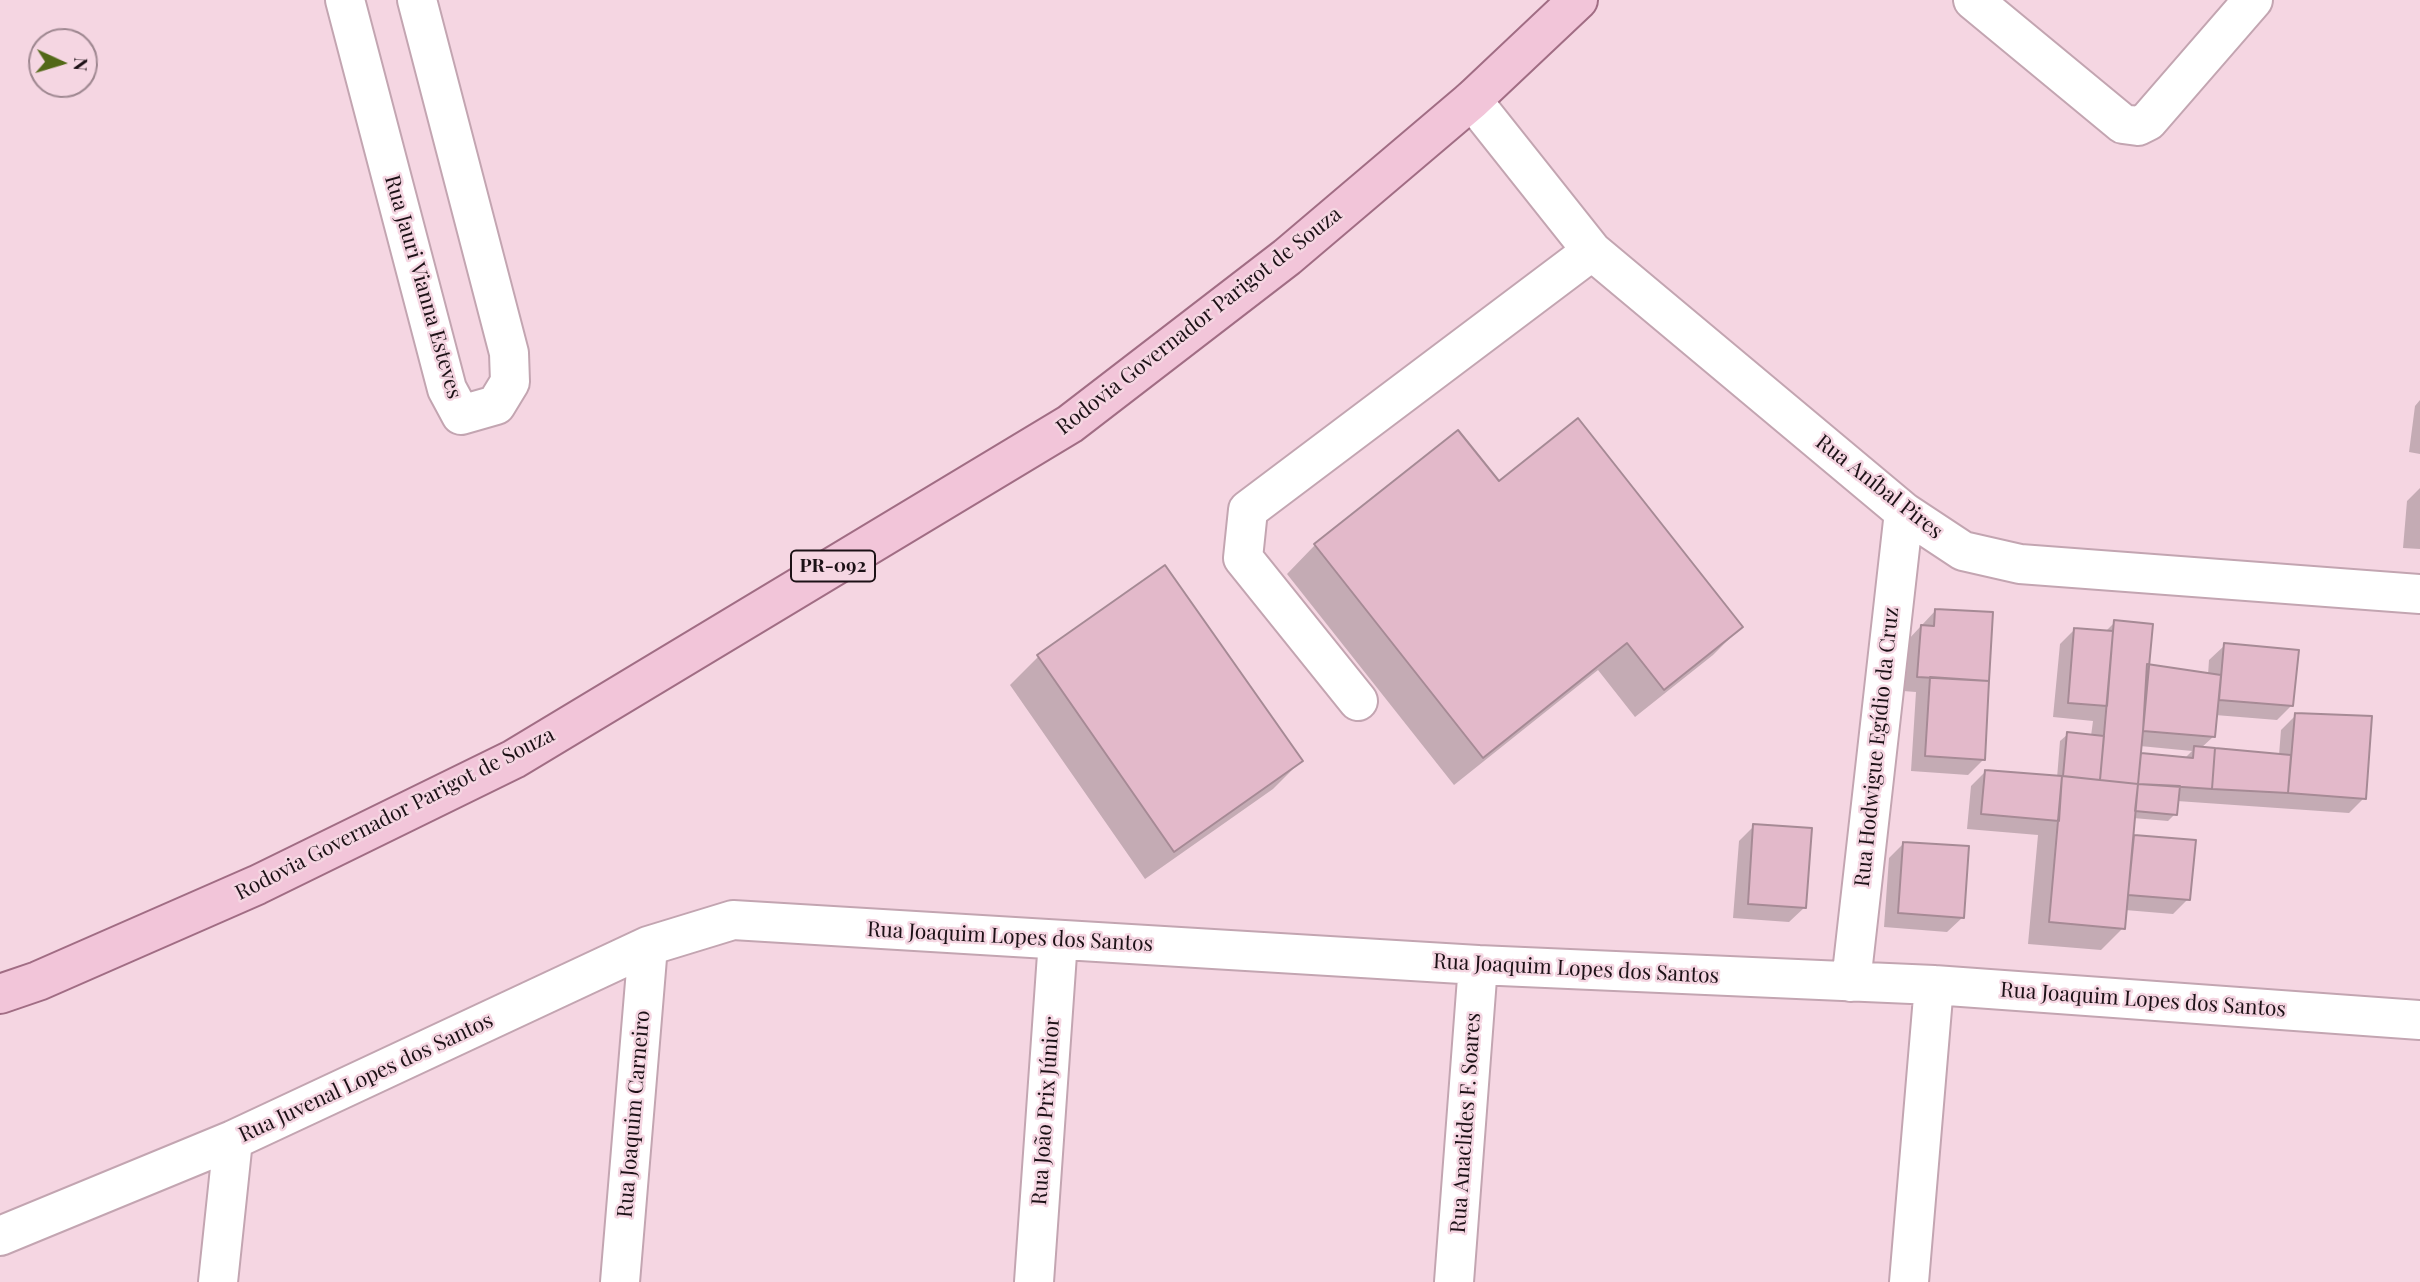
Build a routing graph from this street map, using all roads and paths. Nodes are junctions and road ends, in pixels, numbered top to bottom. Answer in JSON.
{"nodes":[{"id":1,"x":345,"y":0,"type":"edge"},
{"id":2,"x":417,"y":0,"type":"edge"},
{"id":3,"x":1578,"y":0,"type":"edge"},
{"id":4,"x":1973,"y":0,"type":"edge"},
{"id":5,"x":2253,"y":0,"type":"edge"},
{"id":6,"x":1472,"y":100,"type":"junction"},
{"id":7,"x":1592,"y":251,"type":"junction"},
{"id":8,"x":1904,"y":512,"type":"junction"},
{"id":9,"x":2420,"y":594,"type":"edge"},
{"id":10,"x":1358,"y":701,"type":"dead end"},
{"id":11,"x":733,"y":920,"type":"joint"},
{"id":12,"x":1058,"y":940,"type":"junction"},
{"id":13,"x":648,"y":946,"type":"junction"},
{"id":14,"x":1478,"y":965,"type":"junction"},
{"id":15,"x":1851,"y":982,"type":"junction"},
{"id":16,"x":1934,"y":985,"type":"junction"},
{"id":17,"x":0,"y":994,"type":"edge"},
{"id":18,"x":2420,"y":1020,"type":"edge"},
{"id":19,"x":233,"y":1140,"type":"junction"},
{"id":20,"x":0,"y":1236,"type":"edge"},
{"id":21,"x":218,"y":1282,"type":"edge"},
{"id":22,"x":620,"y":1282,"type":"edge"},
{"id":23,"x":1034,"y":1282,"type":"edge"},
{"id":24,"x":1454,"y":1282,"type":"edge"},
{"id":25,"x":1909,"y":1282,"type":"edge"}],
"edges":[{"from":1,"to":2,"type":"street","name":"Rua Jauri Vianna Esteves"},
{"from":3,"to":6,"type":"main road","name":"Rodovia Governador Parigot de Souza","number":"PR-092"},
{"from":4,"to":5,"type":"street"},
{"from":6,"to":7,"type":"street","name":"Rua Aníbal Pires"},
{"from":6,"to":17,"type":"main road","name":"Rodovia Governador Parigot de Souza","number":"PR-092"},
{"from":7,"to":8,"type":"street","name":"Rua Aníbal Pires"},
{"from":7,"to":10,"type":"street"},
{"from":8,"to":9,"type":"street","name":"Rua Aníbal Pires"},
{"from":8,"to":15,"type":"street","name":"Rua Hodwigue Egídio da Cruz"},
{"from":11,"to":12,"type":"street","name":"Rua Joaquim Lopes dos Santos"},
{"from":11,"to":13,"type":"street","name":"Rua Juvenal Lopes dos Santos"},
{"from":12,"to":14,"type":"street","name":"Rua Joaquim Lopes dos Santos"},
{"from":12,"to":23,"type":"street","name":"Rua João Prix Júnior"},
{"from":13,"to":19,"type":"street","name":"Rua Juvenal Lopes dos Santos"},
{"from":13,"to":22,"type":"street","name":"Rua Joaquim Carneiro"},
{"from":14,"to":15,"type":"street","name":"Rua Joaquim Lopes dos Santos"},
{"from":14,"to":24,"type":"street","name":"Rua Anaclides F. Soares"},
{"from":15,"to":16,"type":"street","name":"Rua Joaquim Lopes dos Santos"},
{"from":16,"to":18,"type":"street","name":"Rua Joaquim Lopes dos Santos"},
{"from":16,"to":25,"type":"street"},
{"from":19,"to":20,"type":"street","name":"Rua Juvenal Lopes dos Santos"},
{"from":19,"to":21,"type":"street"}]}
